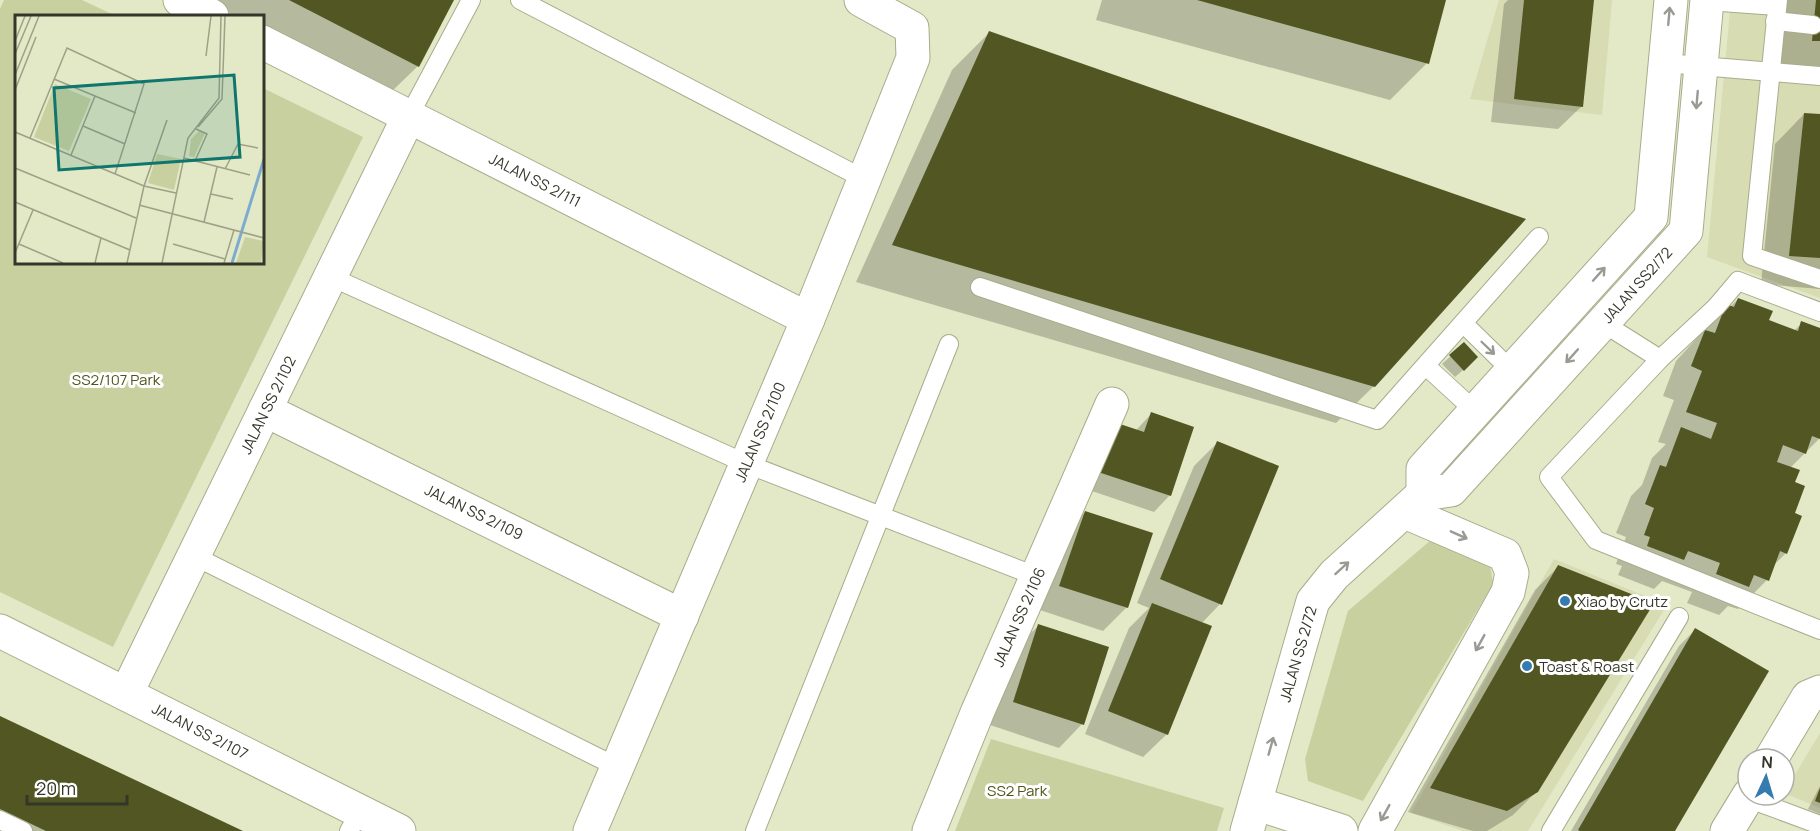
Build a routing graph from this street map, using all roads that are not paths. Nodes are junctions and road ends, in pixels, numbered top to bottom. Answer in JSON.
{"nodes":[{"id":1,"x":180,"y":0,"type":"edge"},
{"id":2,"x":471,"y":0,"type":"edge"},
{"id":3,"x":520,"y":0,"type":"edge"},
{"id":4,"x":861,"y":0,"type":"edge"},
{"id":5,"x":1671,"y":0,"type":"edge"},
{"id":6,"x":1707,"y":1,"type":"edge"},
{"id":7,"x":1777,"y":9,"type":"edge"},
{"id":8,"x":210,"y":15,"type":"edge"},
{"id":9,"x":1813,"y":25,"type":"dead end"},
{"id":10,"x":264,"y":43,"type":"edge"},
{"id":11,"x":1665,"y":63,"type":"junction"},
{"id":12,"x":1700,"y":66,"type":"junction"},
{"id":13,"x":1770,"y":72,"type":"junction"},
{"id":14,"x":1820,"y":76,"type":"edge"},
{"id":15,"x":409,"y":116,"type":"junction"},
{"id":16,"x":864,"y":179,"type":"junction"},
{"id":17,"x":1539,"y":237,"type":"dead end"},
{"id":18,"x":330,"y":277,"type":"junction"},
{"id":19,"x":1820,"y":279,"type":"edge"},
{"id":20,"x":980,"y":287,"type":"dead end"},
{"id":21,"x":1575,"y":301,"type":"junction"},
{"id":22,"x":1820,"y":312,"type":"edge"},
{"id":23,"x":808,"y":319,"type":"junction"},
{"id":24,"x":1603,"y":322,"type":"junction"},
{"id":25,"x":1464,"y":324,"type":"junction"},
{"id":26,"x":950,"y":344,"type":"dead end"},
{"id":27,"x":1660,"y":359,"type":"junction"},
{"id":28,"x":1426,"y":366,"type":"junction"},
{"id":29,"x":1512,"y":371,"type":"junction"},
{"id":30,"x":1112,"y":404,"type":"dead end"},
{"id":31,"x":265,"y":410,"type":"junction"},
{"id":32,"x":1475,"y":411,"type":"junction"},
{"id":33,"x":1502,"y":433,"type":"junction"},
{"id":34,"x":747,"y":464,"type":"junction"},
{"id":35,"x":1414,"y":503,"type":"junction"},
{"id":36,"x":880,"y":516,"type":"junction"},
{"id":37,"x":194,"y":556,"type":"junction"},
{"id":38,"x":1038,"y":577,"type":"junction"},
{"id":39,"x":682,"y":616,"type":"junction"},
{"id":40,"x":1678,"y":617,"type":"dead end"},
{"id":41,"x":1820,"y":630,"type":"edge"},
{"id":42,"x":0,"y":631,"type":"edge"},
{"id":43,"x":1820,"y":692,"type":"edge"},
{"id":44,"x":126,"y":694,"type":"junction"},
{"id":45,"x":1778,"y":747,"type":"edge"},
{"id":46,"x":617,"y":767,"type":"junction"},
{"id":47,"x":1742,"y":807,"type":"edge"},
{"id":48,"x":1775,"y":807,"type":"edge"},
{"id":49,"x":1251,"y":817,"type":"edge"},
{"id":50,"x":0,"y":820,"type":"edge"},
{"id":51,"x":354,"y":821,"type":"edge"},
{"id":52,"x":1820,"y":825,"type":"edge"},
{"id":53,"x":23,"y":831,"type":"edge"},
{"id":54,"x":399,"y":831,"type":"edge"},
{"id":55,"x":590,"y":831,"type":"edge"},
{"id":56,"x":755,"y":831,"type":"edge"},
{"id":57,"x":930,"y":831,"type":"edge"},
{"id":58,"x":1341,"y":831,"type":"edge"},
{"id":59,"x":1375,"y":831,"type":"edge"},
{"id":60,"x":1551,"y":831,"type":"edge"},
{"id":61,"x":1728,"y":831,"type":"edge"}],
"edges":[{"from":1,"to":8,"type":"street"},
{"from":2,"to":15,"type":"lane"},
{"from":3,"to":16,"type":"lane"},
{"from":4,"to":16,"type":"street","name":"JALAN SS 2/100"},
{"from":11,"to":5,"type":"street","one_way":true},
{"from":6,"to":7,"type":"lane"},
{"from":6,"to":12,"type":"street","name":"JALAN SS2/72"},
{"from":7,"to":9,"type":"lane"},
{"from":7,"to":13,"type":"lane"},
{"from":10,"to":15,"type":"street","name":"JALAN SS 2/111"},
{"from":11,"to":12,"type":"lane"},
{"from":21,"to":11,"type":"street","one_way":true},
{"from":12,"to":13,"type":"lane"},
{"from":12,"to":24,"type":"street","name":"JALAN SS2/72","one_way":true},
{"from":13,"to":14,"type":"lane"},
{"from":13,"to":19,"type":"lane"},
{"from":15,"to":18,"type":"street","name":"JALAN SS 2/102"},
{"from":15,"to":23,"type":"street","name":"JALAN SS 2/111"},
{"from":16,"to":23,"type":"street","name":"JALAN SS 2/100"},
{"from":17,"to":25,"type":"lane"},
{"from":18,"to":31,"type":"street","name":"JALAN SS 2/102"},
{"from":18,"to":34,"type":"lane"},
{"from":20,"to":28,"type":"lane"},
{"from":21,"to":24,"type":"street"},
{"from":21,"to":29,"type":"street"},
{"from":22,"to":27,"type":"lane"},
{"from":23,"to":34,"type":"street","name":"JALAN SS 2/100"},
{"from":24,"to":27,"type":"lane"},
{"from":24,"to":33,"type":"street","name":"JALAN SS2/72","one_way":true},
{"from":25,"to":28,"type":"lane"},
{"from":25,"to":29,"type":"lane","one_way":true},
{"from":26,"to":36,"type":"lane"},
{"from":27,"to":41,"type":"lane"},
{"from":28,"to":32,"type":"lane"},
{"from":29,"to":32,"type":"street"},
{"from":30,"to":38,"type":"street","name":"JALAN SS 2/106"},
{"from":31,"to":37,"type":"street","name":"JALAN SS 2/102"},
{"from":31,"to":39,"type":"street","name":"JALAN SS 2/109"},
{"from":32,"to":33,"type":"street"},
{"from":32,"to":35,"type":"street"},
{"from":33,"to":35,"type":"street","name":"JALAN SS2/72"},
{"from":34,"to":36,"type":"lane"},
{"from":34,"to":39,"type":"street","name":"JALAN SS 2/100"},
{"from":49,"to":35,"type":"street","name":"JALAN SS 2/72","one_way":true},
{"from":35,"to":59,"type":"street","one_way":true},
{"from":36,"to":38,"type":"lane"},
{"from":36,"to":56,"type":"lane"},
{"from":37,"to":44,"type":"street","name":"JALAN SS 2/102"},
{"from":37,"to":46,"type":"lane"},
{"from":38,"to":57,"type":"street","name":"JALAN SS 2/106"},
{"from":39,"to":46,"type":"street","name":"JALAN SS 2/100"},
{"from":40,"to":60,"type":"lane"},
{"from":42,"to":44,"type":"street","name":"JALAN SS 2/107"},
{"from":43,"to":45,"type":"street"},
{"from":44,"to":51,"type":"street","name":"JALAN SS 2/107"},
{"from":46,"to":55,"type":"street","name":"JALAN SS 2/100"},
{"from":47,"to":61,"type":"street"},
{"from":48,"to":52,"type":"lane"},
{"from":49,"to":58,"type":"street"},
{"from":50,"to":53,"type":"lane"},
{"from":51,"to":54,"type":"street","name":"JALAN SS 2/107"}]}
